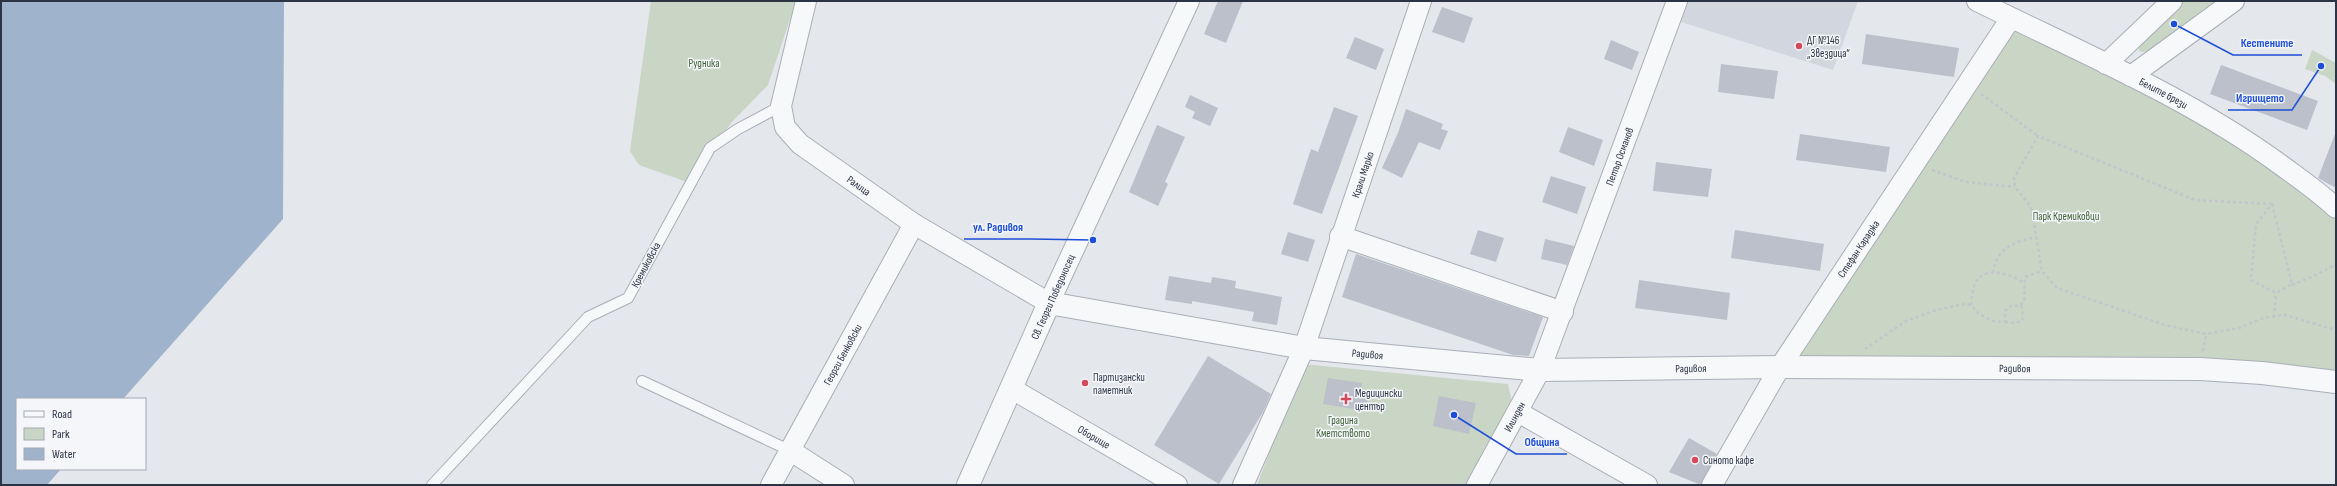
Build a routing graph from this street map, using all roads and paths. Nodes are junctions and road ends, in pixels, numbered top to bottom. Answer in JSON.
{"nodes":[{"id":1,"x":806,"y":1,"type":"edge"},
{"id":2,"x":1189,"y":1,"type":"edge"},
{"id":3,"x":1421,"y":1,"type":"edge"},
{"id":4,"x":1677,"y":1,"type":"edge"},
{"id":5,"x":1977,"y":1,"type":"edge"},
{"id":6,"x":2172,"y":1,"type":"edge"},
{"id":7,"x":2234,"y":1,"type":"edge"},
{"id":8,"x":2011,"y":18,"type":"junction"},
{"id":9,"x":2106,"y":64,"type":"junction"},
{"id":10,"x":2131,"y":76,"type":"junction"},
{"id":11,"x":1968,"y":84,"type":"junction"},
{"id":12,"x":781,"y":106,"type":"junction"},
{"id":13,"x":2038,"y":136,"type":"junction"},
{"id":14,"x":1914,"y":164,"type":"junction"},
{"id":15,"x":2015,"y":187,"type":"junction"},
{"id":16,"x":2272,"y":204,"type":"junction"},
{"id":17,"x":2336,"y":208,"type":"edge"},
{"id":18,"x":914,"y":224,"type":"junction"},
{"id":19,"x":1340,"y":236,"type":"junction"},
{"id":20,"x":2036,"y":237,"type":"junction"},
{"id":21,"x":2336,"y":264,"type":"edge"},
{"id":22,"x":2042,"y":271,"type":"junction"},
{"id":23,"x":1993,"y":273,"type":"junction"},
{"id":24,"x":2024,"y":283,"type":"junction"},
{"id":25,"x":2285,"y":288,"type":"junction"},
{"id":26,"x":2276,"y":293,"type":"junction"},
{"id":27,"x":1049,"y":303,"type":"junction"},
{"id":28,"x":2021,"y":304,"type":"junction"},
{"id":29,"x":1971,"y":305,"type":"junction"},
{"id":30,"x":1563,"y":312,"type":"junction"},
{"id":31,"x":2274,"y":317,"type":"junction"},
{"id":32,"x":2005,"y":322,"type":"junction"},
{"id":33,"x":2336,"y":330,"type":"edge"},
{"id":34,"x":1304,"y":348,"type":"junction"},
{"id":35,"x":1860,"y":352,"type":"dead end"},
{"id":36,"x":1780,"y":367,"type":"junction"},
{"id":37,"x":1540,"y":370,"type":"junction"},
{"id":38,"x":642,"y":381,"type":"dead end"},
{"id":39,"x":2336,"y":382,"type":"edge"},
{"id":40,"x":1012,"y":389,"type":"junction"},
{"id":41,"x":1518,"y":412,"type":"junction"},
{"id":42,"x":791,"y":451,"type":"junction"},
{"id":43,"x":432,"y":485,"type":"edge"},
{"id":44,"x":771,"y":485,"type":"edge"},
{"id":45,"x":844,"y":485,"type":"edge"},
{"id":46,"x":968,"y":485,"type":"edge"},
{"id":47,"x":1177,"y":485,"type":"edge"},
{"id":48,"x":1243,"y":485,"type":"edge"},
{"id":49,"x":1477,"y":485,"type":"edge"},
{"id":50,"x":1647,"y":485,"type":"edge"},
{"id":51,"x":1712,"y":485,"type":"edge"}],
"edges":[{"from":1,"to":12,"type":"street","name":"Ралица"},
{"from":2,"to":27,"type":"street","name":"Св. Георги Победоносец"},
{"from":3,"to":19,"type":"street","name":"Крали Марко"},
{"from":4,"to":30,"type":"street","name":"Петър Османов"},
{"from":5,"to":8,"type":"street","name":"Белите брези"},
{"from":6,"to":9,"type":"street"},
{"from":7,"to":10,"type":"street"},
{"from":8,"to":9,"type":"street","name":"Белите брези"},
{"from":8,"to":11,"type":"street","name":"Стефан Караджа"},
{"from":9,"to":10,"type":"street","name":"Белите брези"},
{"from":10,"to":17,"type":"street","name":"Белите брези"},
{"from":11,"to":13,"type":"path"},
{"from":11,"to":14,"type":"street","name":"Стефан Караджа"},
{"from":12,"to":18,"type":"street","name":"Ралица"},
{"from":12,"to":43,"type":"lane","name":"Кремиковска"},
{"from":13,"to":15,"type":"path"},
{"from":13,"to":16,"type":"path"},
{"from":14,"to":15,"type":"path"},
{"from":14,"to":36,"type":"street","name":"Стефан Караджа"},
{"from":15,"to":20,"type":"path"},
{"from":16,"to":25,"type":"path"},
{"from":16,"to":26,"type":"path"},
{"from":18,"to":27,"type":"street","name":"Ралица"},
{"from":18,"to":42,"type":"street","name":"Георги Бенковски"},
{"from":19,"to":30,"type":"street"},
{"from":19,"to":34,"type":"street","name":"Крали Марко"},
{"from":20,"to":22,"type":"path"},
{"from":20,"to":23,"type":"path"},
{"from":21,"to":25,"type":"path"},
{"from":22,"to":24,"type":"path"},
{"from":22,"to":31,"type":"path"},
{"from":23,"to":24,"type":"path"},
{"from":23,"to":29,"type":"path"},
{"from":24,"to":28,"type":"path"},
{"from":25,"to":26,"type":"path"},
{"from":26,"to":31,"type":"path"},
{"from":27,"to":34,"type":"street","name":"Радивоя"},
{"from":27,"to":40,"type":"street","name":"Св. Георги Победоносец"},
{"from":28,"to":32,"type":"path"},
{"from":28,"to":32,"type":"path"},
{"from":29,"to":32,"type":"path"},
{"from":29,"to":35,"type":"path"},
{"from":30,"to":37,"type":"street","name":"Петър Османов"},
{"from":31,"to":33,"type":"path"},
{"from":34,"to":37,"type":"street","name":"Радивоя"},
{"from":34,"to":48,"type":"street"},
{"from":36,"to":37,"type":"street","name":"Радивоя"},
{"from":36,"to":39,"type":"street","name":"Радивоя"},
{"from":36,"to":51,"type":"street","name":"Стефан Караджа"},
{"from":37,"to":41,"type":"street","name":"Илинден"},
{"from":38,"to":42,"type":"lane"},
{"from":40,"to":46,"type":"street","name":"Св. Георги Победоносец"},
{"from":40,"to":47,"type":"street","name":"Оборище"},
{"from":41,"to":49,"type":"street","name":"Илинден"},
{"from":41,"to":50,"type":"street"},
{"from":42,"to":44,"type":"street","name":"Георги Бенковски"},
{"from":42,"to":45,"type":"street"}]}
